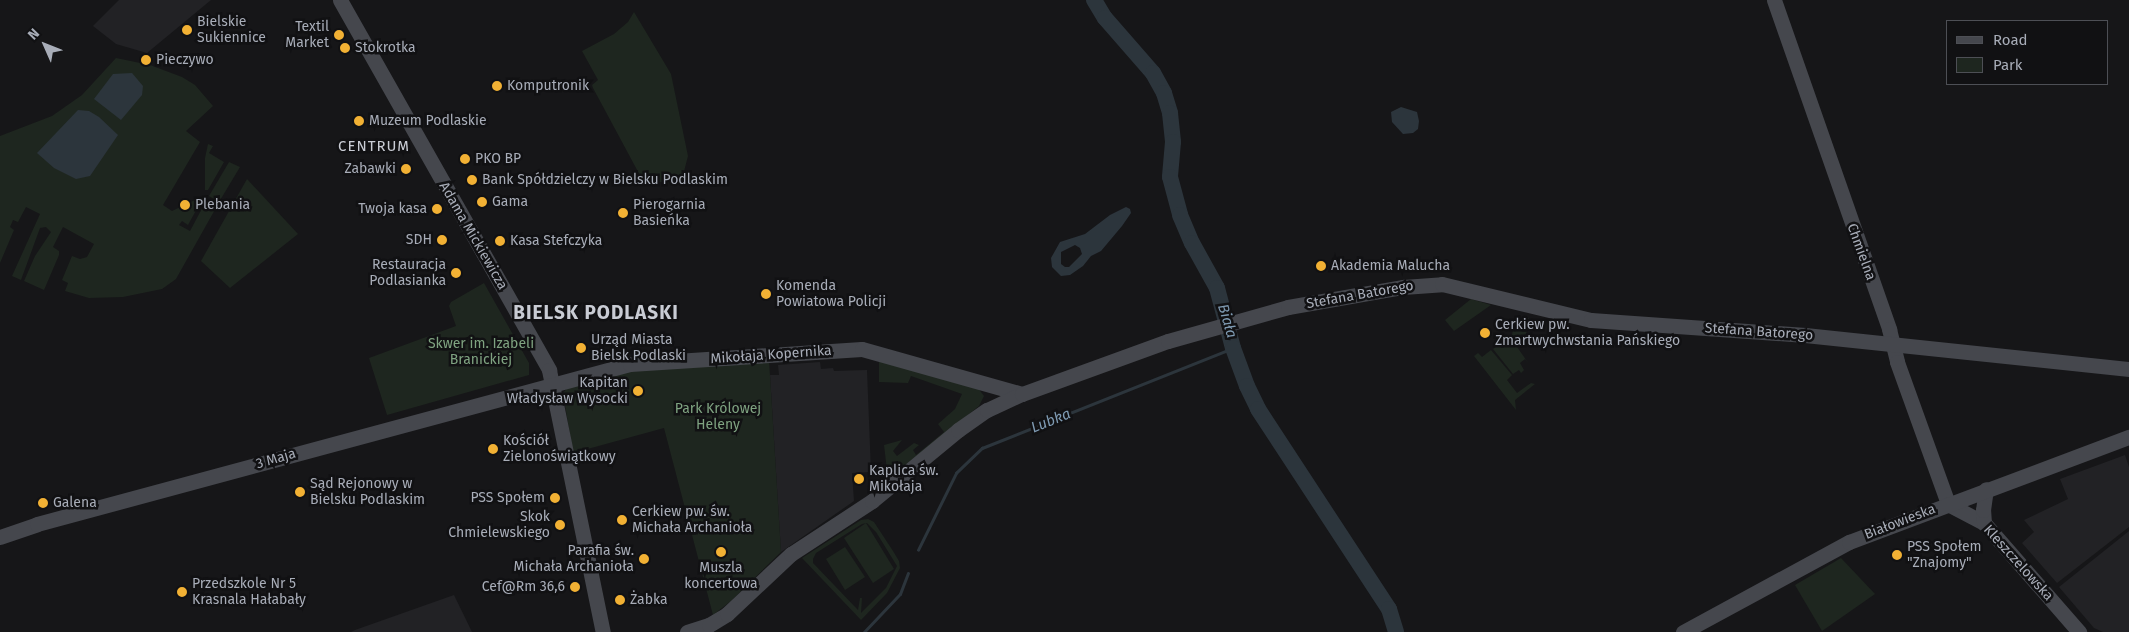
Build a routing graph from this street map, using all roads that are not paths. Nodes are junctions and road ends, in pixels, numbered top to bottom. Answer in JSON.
{"nodes":[{"id":1,"x":340,"y":0,"type":"edge"},
{"id":2,"x":1774,"y":0,"type":"edge"},
{"id":3,"x":1892,"y":344,"type":"junction"},
{"id":4,"x":2129,"y":369,"type":"edge"},
{"id":5,"x":553,"y":384,"type":"junction"},
{"id":6,"x":986,"y":385,"type":"junction"},
{"id":7,"x":1022,"y":394,"type":"junction"},
{"id":8,"x":987,"y":410,"type":"junction"},
{"id":9,"x":2129,"y":437,"type":"edge"},
{"id":10,"x":1986,"y":490,"type":"junction"},
{"id":11,"x":1948,"y":504,"type":"junction"},
{"id":12,"x":1984,"y":523,"type":"junction"},
{"id":13,"x":0,"y":538,"type":"edge"},
{"id":14,"x":603,"y":632,"type":"edge"},
{"id":15,"x":687,"y":632,"type":"edge"},
{"id":16,"x":1683,"y":632,"type":"edge"},
{"id":17,"x":2079,"y":632,"type":"edge"}],
"edges":[{"from":1,"to":5,"type":"street","name":"Adama Mickiewicza"},
{"from":2,"to":3,"type":"street","name":"Chmielna"},
{"from":3,"to":4,"type":"street","name":"Stefana Batorego"},
{"from":3,"to":7,"type":"street","name":"Stefana Batorego"},
{"from":3,"to":11,"type":"street","name":"Chmielna"},
{"from":5,"to":6,"type":"street","name":"Mikołaja Kopernika"},
{"from":5,"to":13,"type":"street","name":"3 Maja"},
{"from":5,"to":14,"type":"street","name":"Adama Mickiewicza"},
{"from":6,"to":7,"type":"street","name":"Mikołaja Kopernika"},
{"from":6,"to":8,"type":"street"},
{"from":7,"to":8,"type":"street"},
{"from":8,"to":15,"type":"street"},
{"from":9,"to":10,"type":"street","name":"Białowieska"},
{"from":10,"to":11,"type":"street","name":"Białowieska"},
{"from":10,"to":12,"type":"street"},
{"from":11,"to":12,"type":"street","name":"Kleszczelowska"},
{"from":11,"to":16,"type":"street","name":"Białowieska"},
{"from":12,"to":17,"type":"street","name":"Kleszczelowska"}]}
